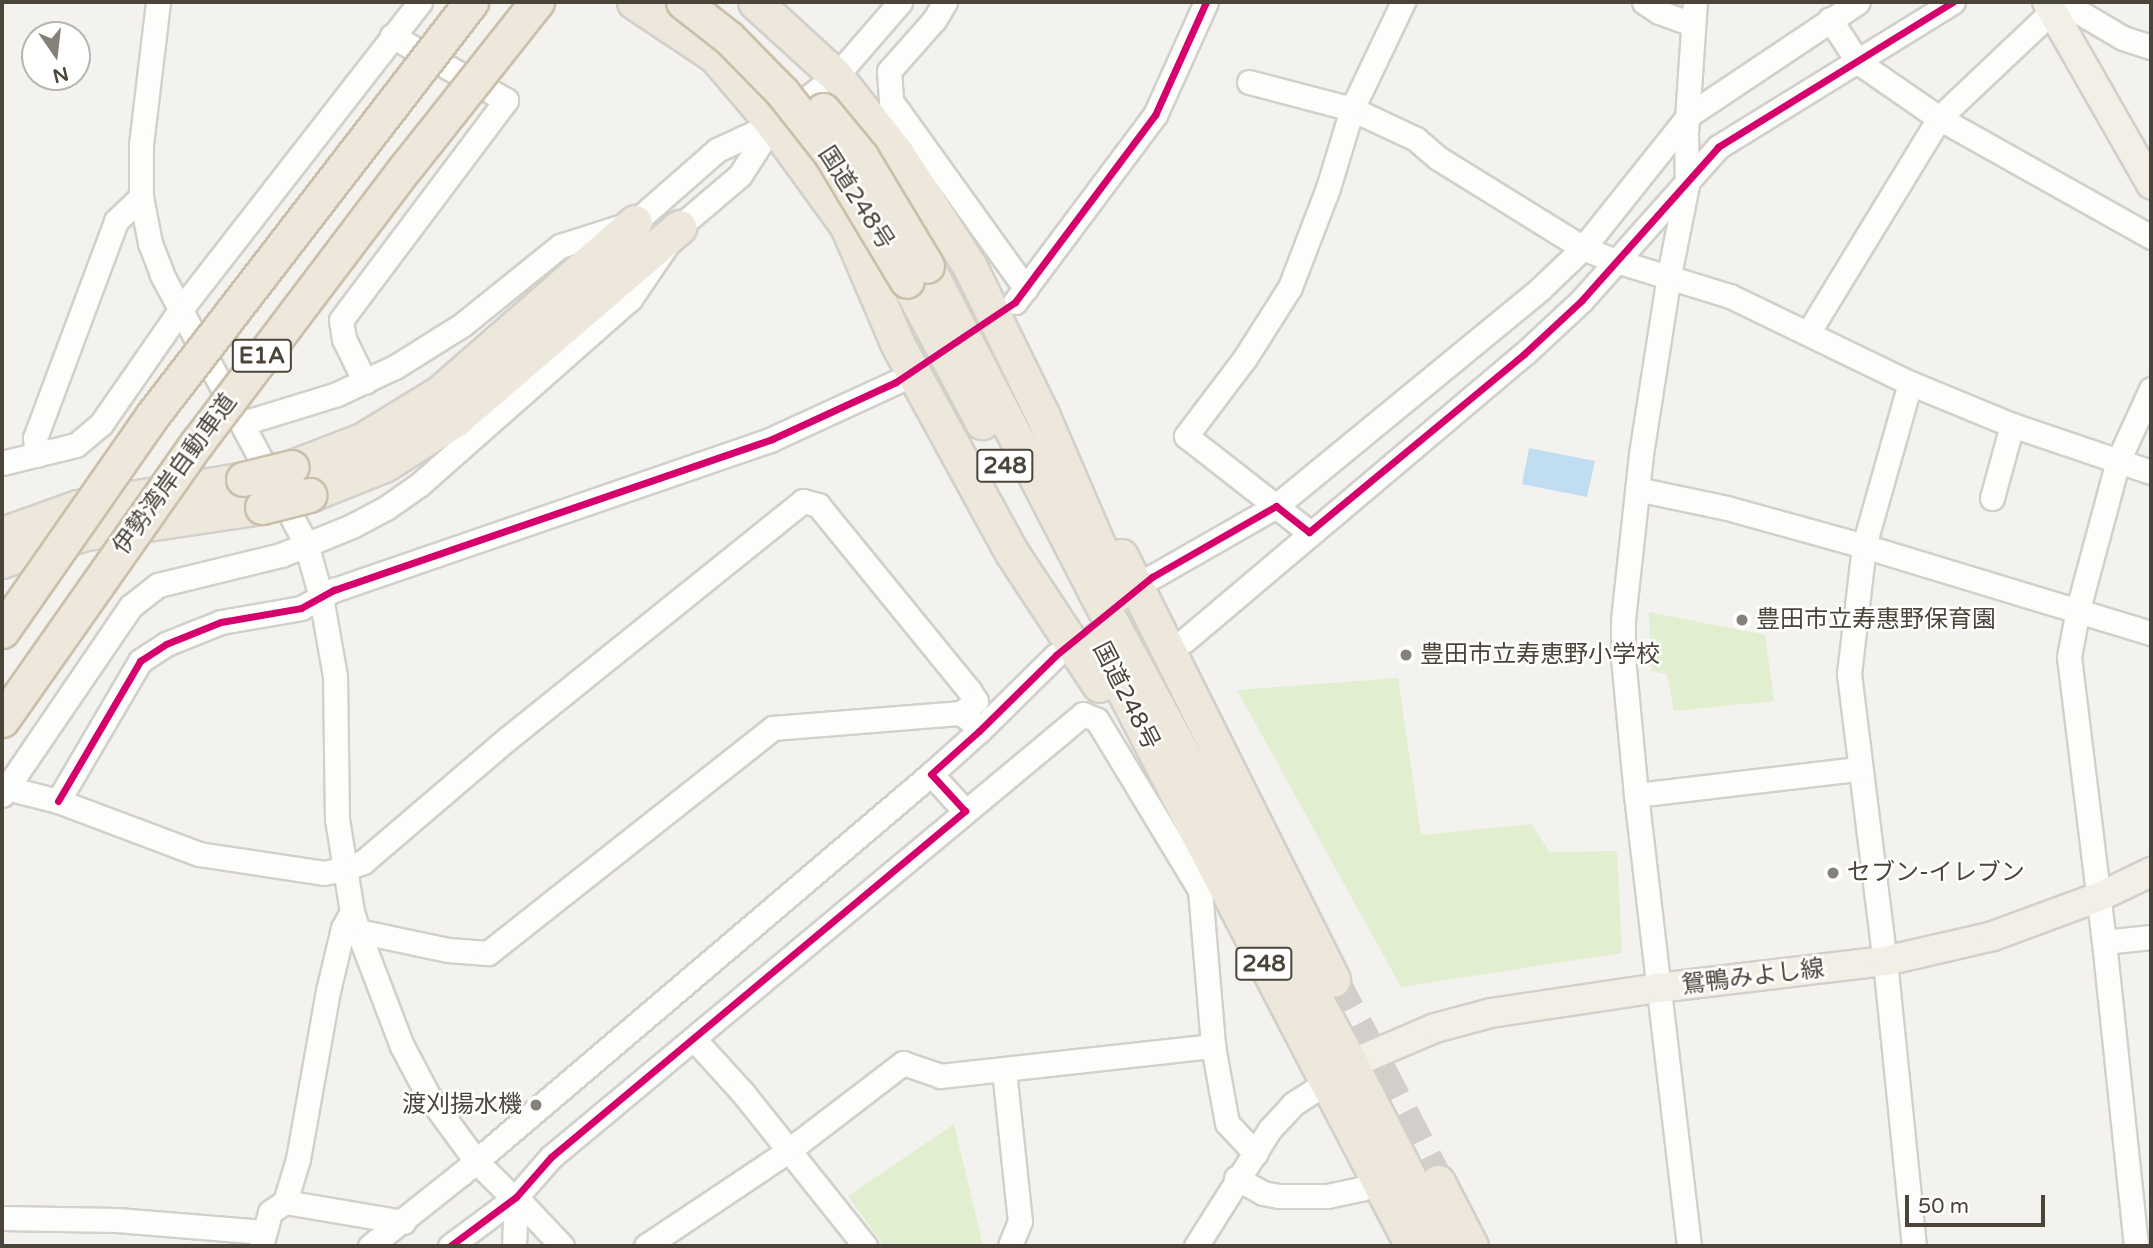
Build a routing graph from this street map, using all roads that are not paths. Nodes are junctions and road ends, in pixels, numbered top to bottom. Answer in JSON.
{"nodes":[{"id":1,"x":158,"y":2,"type":"edge"},
{"id":2,"x":420,"y":2,"type":"edge"},
{"id":3,"x":471,"y":2,"type":"edge"},
{"id":4,"x":634,"y":2,"type":"edge"},
{"id":5,"x":684,"y":2,"type":"edge"},
{"id":6,"x":721,"y":2,"type":"edge"},
{"id":7,"x":755,"y":2,"type":"edge"},
{"id":8,"x":900,"y":2,"type":"edge"},
{"id":9,"x":945,"y":2,"type":"edge"},
{"id":10,"x":1206,"y":2,"type":"edge"},
{"id":11,"x":1403,"y":2,"type":"edge"},
{"id":12,"x":1644,"y":2,"type":"edge"},
{"id":13,"x":1858,"y":2,"type":"edge"},
{"id":14,"x":1953,"y":2,"type":"edge"},
{"id":15,"x":536,"y":4,"type":"edge"},
{"id":16,"x":2054,"y":5,"type":"edge"},
{"id":17,"x":1693,"y":13,"type":"edge"},
{"id":18,"x":1830,"y":19,"type":"junction"},
{"id":19,"x":392,"y":36,"type":"junction"},
{"id":20,"x":2151,"y":47,"type":"edge"},
{"id":21,"x":1858,"y":62,"type":"junction"},
{"id":22,"x":836,"y":76,"type":"junction"},
{"id":23,"x":1249,"y":82,"type":"dead end"},
{"id":24,"x":1352,"y":108,"type":"junction"},
{"id":25,"x":1939,"y":118,"type":"junction"},
{"id":26,"x":773,"y":124,"type":"junction"},
{"id":27,"x":1688,"y":124,"type":"junction"},
{"id":28,"x":2151,"y":184,"type":"edge"},
{"id":29,"x":1687,"y":185,"type":"junction"},
{"id":30,"x":141,"y":197,"type":"junction"},
{"id":31,"x":635,"y":222,"type":"junction"},
{"id":32,"x":679,"y":227,"type":"junction"},
{"id":33,"x":2151,"y":237,"type":"edge"},
{"id":34,"x":1583,"y":248,"type":"junction"},
{"id":35,"x":1616,"y":261,"type":"junction"},
{"id":36,"x":917,"y":273,"type":"junction"},
{"id":37,"x":1669,"y":275,"type":"junction"},
{"id":38,"x":181,"y":309,"type":"junction"},
{"id":39,"x":1808,"y":333,"type":"junction"},
{"id":40,"x":365,"y":382,"type":"junction"},
{"id":41,"x":895,"y":382,"type":"dead end"},
{"id":42,"x":1910,"y":383,"type":"junction"},
{"id":43,"x":2151,"y":389,"type":"edge"},
{"id":44,"x":243,"y":423,"type":"junction"},
{"id":45,"x":2012,"y":425,"type":"junction"},
{"id":46,"x":37,"y":456,"type":"junction"},
{"id":47,"x":2119,"y":461,"type":"junction"},
{"id":48,"x":2,"y":463,"type":"edge"},
{"id":49,"x":2151,"y":472,"type":"edge"},
{"id":50,"x":300,"y":481,"type":"junction"},
{"id":51,"x":1637,"y":489,"type":"junction"},
{"id":52,"x":1992,"y":498,"type":"dead end"},
{"id":53,"x":1276,"y":506,"type":"junction"},
{"id":54,"x":1308,"y":532,"type":"junction"},
{"id":55,"x":2,"y":534,"type":"edge"},
{"id":56,"x":306,"y":544,"type":"junction"},
{"id":57,"x":1864,"y":546,"type":"junction"},
{"id":58,"x":2,"y":561,"type":"edge"},
{"id":59,"x":321,"y":597,"type":"junction"},
{"id":60,"x":2078,"y":609,"type":"junction"},
{"id":61,"x":2,"y":631,"type":"edge"},
{"id":62,"x":2151,"y":633,"type":"edge"},
{"id":63,"x":1175,"y":642,"type":"junction"},
{"id":64,"x":1113,"y":644,"type":"junction"},
{"id":65,"x":961,"y":713,"type":"junction"},
{"id":66,"x":2,"y":720,"type":"edge"},
{"id":67,"x":979,"y":732,"type":"junction"},
{"id":68,"x":1859,"y":769,"type":"junction"},
{"id":69,"x":931,"y":774,"type":"junction"},
{"id":70,"x":4,"y":792,"type":"edge"},
{"id":71,"x":1636,"y":795,"type":"junction"},
{"id":72,"x":58,"y":801,"type":"junction"},
{"id":73,"x":965,"y":811,"type":"junction"},
{"id":74,"x":347,"y":868,"type":"junction"},
{"id":75,"x":2151,"y":872,"type":"edge"},
{"id":76,"x":1211,"y":887,"type":"junction"},
{"id":77,"x":2099,"y":897,"type":"junction"},
{"id":78,"x":355,"y":921,"type":"junction"},
{"id":79,"x":2151,"y":937,"type":"edge"},
{"id":80,"x":2104,"y":942,"type":"junction"},
{"id":81,"x":1885,"y":961,"type":"junction"},
{"id":82,"x":1333,"y":980,"type":"tunnel mouth"},
{"id":83,"x":1658,"y":988,"type":"junction"},
{"id":84,"x":694,"y":1039,"type":"junction"},
{"id":85,"x":1213,"y":1046,"type":"junction"},
{"id":86,"x":1004,"y":1070,"type":"junction"},
{"id":87,"x":1339,"y":1074,"type":"junction"},
{"id":88,"x":788,"y":1152,"type":"junction"},
{"id":89,"x":1256,"y":1154,"type":"junction"},
{"id":90,"x":478,"y":1163,"type":"junction"},
{"id":91,"x":1236,"y":1178,"type":"junction"},
{"id":92,"x":1377,"y":1178,"type":"junction"},
{"id":93,"x":1438,"y":1182,"type":"tunnel mouth"},
{"id":94,"x":512,"y":1196,"type":"junction"},
{"id":95,"x":285,"y":1202,"type":"junction"},
{"id":96,"x":2,"y":1219,"type":"edge"},
{"id":97,"x":403,"y":1222,"type":"junction"},
{"id":98,"x":263,"y":1239,"type":"edge"},
{"id":99,"x":370,"y":1246,"type":"edge"},
{"id":100,"x":450,"y":1246,"type":"edge"},
{"id":101,"x":514,"y":1246,"type":"edge"},
{"id":102,"x":562,"y":1246,"type":"edge"},
{"id":103,"x":646,"y":1246,"type":"edge"},
{"id":104,"x":865,"y":1246,"type":"edge"},
{"id":105,"x":1010,"y":1246,"type":"edge"},
{"id":106,"x":1196,"y":1246,"type":"edge"},
{"id":107,"x":1412,"y":1246,"type":"edge"},
{"id":108,"x":1444,"y":1246,"type":"edge"},
{"id":109,"x":1471,"y":1246,"type":"edge"},
{"id":110,"x":1689,"y":1246,"type":"edge"},
{"id":111,"x":1914,"y":1246,"type":"edge"},
{"id":112,"x":2136,"y":1246,"type":"edge"}],
"edges":[{"from":1,"to":30,"type":"street"},
{"from":2,"to":19,"type":"street"},
{"from":3,"to":61,"type":"highway","name":"伊勢湾岸自動車道","number":"E1A","bridge":true},
{"from":4,"to":26,"type":"highway","number":"248"},
{"from":5,"to":36,"type":"highway","name":"国道248号","number":"248","bridge":true},
{"from":6,"to":36,"type":"highway","name":"国道248号","number":"248","bridge":true},
{"from":7,"to":22,"type":"highway","number":"248"},
{"from":8,"to":22,"type":"street"},
{"from":9,"to":10,"type":"street"},
{"from":11,"to":24,"type":"street"},
{"from":12,"to":17,"type":"street"},
{"from":13,"to":18,"type":"street"},
{"from":14,"to":21,"type":"street"},
{"from":15,"to":66,"type":"highway","name":"伊勢湾岸自動車道","number":"E1A","bridge":true},
{"from":16,"to":20,"type":"street"},
{"from":16,"to":25,"type":"street"},
{"from":16,"to":28,"type":"main road"},
{"from":17,"to":27,"type":"street"},
{"from":18,"to":21,"type":"street"},
{"from":18,"to":27,"type":"street"},
{"from":19,"to":38,"type":"street"},
{"from":19,"to":40,"type":"street"},
{"from":21,"to":25,"type":"street"},
{"from":21,"to":29,"type":"street"},
{"from":22,"to":26,"type":"street"},
{"from":22,"to":64,"type":"highway","number":"248"},
{"from":23,"to":24,"type":"street"},
{"from":24,"to":34,"type":"street"},
{"from":24,"to":53,"type":"street"},
{"from":25,"to":33,"type":"street"},
{"from":25,"to":39,"type":"street"},
{"from":26,"to":31,"type":"street"},
{"from":26,"to":32,"type":"street"},
{"from":26,"to":64,"type":"highway","number":"248"},
{"from":27,"to":29,"type":"street"},
{"from":27,"to":34,"type":"street"},
{"from":29,"to":35,"type":"street"},
{"from":29,"to":37,"type":"street"},
{"from":30,"to":38,"type":"street"},
{"from":30,"to":46,"type":"street"},
{"from":31,"to":40,"type":"street"},
{"from":31,"to":50,"type":"highway"},
{"from":32,"to":50,"type":"highway"},
{"from":32,"to":56,"type":"street"},
{"from":34,"to":35,"type":"street"},
{"from":34,"to":53,"type":"street"},
{"from":35,"to":37,"type":"street"},
{"from":35,"to":54,"type":"street"},
{"from":36,"to":64,"type":"highway","name":"国道248号","number":"248"},
{"from":37,"to":39,"type":"street"},
{"from":37,"to":51,"type":"street"},
{"from":38,"to":44,"type":"street"},
{"from":38,"to":46,"type":"street"},
{"from":39,"to":42,"type":"street"},
{"from":40,"to":44,"type":"street"},
{"from":41,"to":59,"type":"street"},
{"from":42,"to":45,"type":"street"},
{"from":42,"to":57,"type":"street"},
{"from":43,"to":47,"type":"street"},
{"from":44,"to":56,"type":"street"},
{"from":45,"to":47,"type":"street"},
{"from":45,"to":52,"type":"street"},
{"from":46,"to":48,"type":"street"},
{"from":47,"to":49,"type":"street"},
{"from":47,"to":60,"type":"street"},
{"from":50,"to":55,"type":"highway","bridge":true},
{"from":50,"to":58,"type":"highway","bridge":true},
{"from":51,"to":57,"type":"street"},
{"from":51,"to":71,"type":"street"},
{"from":53,"to":54,"type":"street"},
{"from":53,"to":64,"type":"street"},
{"from":54,"to":63,"type":"street"},
{"from":56,"to":59,"type":"street"},
{"from":56,"to":70,"type":"street"},
{"from":57,"to":60,"type":"street"},
{"from":57,"to":68,"type":"street"},
{"from":59,"to":72,"type":"street"},
{"from":59,"to":74,"type":"street"},
{"from":60,"to":62,"type":"street"},
{"from":60,"to":77,"type":"street"},
{"from":63,"to":64,"type":"highway","number":"248"},
{"from":63,"to":82,"type":"highway","number":"248"},
{"from":64,"to":67,"type":"street"},
{"from":64,"to":76,"type":"highway","name":"国道248号","number":"248"},
{"from":64,"to":87,"type":"highway","name":"国道248号","number":"248"},
{"from":65,"to":67,"type":"street"},
{"from":65,"to":74,"type":"street"},
{"from":65,"to":78,"type":"street"},
{"from":67,"to":69,"type":"street"},
{"from":68,"to":71,"type":"street"},
{"from":68,"to":81,"type":"street"},
{"from":69,"to":73,"type":"street"},
{"from":69,"to":90,"type":"street"},
{"from":70,"to":72,"type":"street"},
{"from":71,"to":83,"type":"street"},
{"from":72,"to":74,"type":"street"},
{"from":73,"to":76,"type":"street"},
{"from":73,"to":84,"type":"street"},
{"from":74,"to":78,"type":"street"},
{"from":75,"to":77,"type":"main road","name":"鴛鴨みよし線"},
{"from":76,"to":85,"type":"street"},
{"from":76,"to":87,"type":"highway","name":"国道248号","number":"248"},
{"from":77,"to":80,"type":"street"},
{"from":77,"to":81,"type":"main road","name":"鴛鴨みよし線"},
{"from":78,"to":90,"type":"street"},
{"from":78,"to":95,"type":"street"},
{"from":79,"to":80,"type":"street"},
{"from":80,"to":112,"type":"street"},
{"from":81,"to":83,"type":"main road","name":"鴛鴨みよし線"},
{"from":81,"to":111,"type":"street"},
{"from":83,"to":87,"type":"main road","name":"鴛鴨みよし線"},
{"from":83,"to":110,"type":"street"},
{"from":84,"to":88,"type":"street"},
{"from":84,"to":94,"type":"street"},
{"from":85,"to":86,"type":"street"},
{"from":85,"to":89,"type":"street"},
{"from":86,"to":88,"type":"street"},
{"from":86,"to":105,"type":"street"},
{"from":87,"to":89,"type":"street"},
{"from":87,"to":92,"type":"highway","name":"国道248号","number":"248"},
{"from":87,"to":108,"type":"highway","name":"国道248号","number":"248"},
{"from":88,"to":103,"type":"street"},
{"from":88,"to":104,"type":"street"},
{"from":89,"to":91,"type":"street"},
{"from":90,"to":94,"type":"street"},
{"from":90,"to":97,"type":"street"},
{"from":91,"to":92,"type":"street"},
{"from":91,"to":106,"type":"street"},
{"from":92,"to":107,"type":"highway","name":"国道248号","number":"248"},
{"from":93,"to":109,"type":"highway"},
{"from":94,"to":100,"type":"street"},
{"from":94,"to":101,"type":"street"},
{"from":94,"to":102,"type":"street"},
{"from":95,"to":97,"type":"street"},
{"from":95,"to":98,"type":"street"},
{"from":96,"to":98,"type":"street"},
{"from":97,"to":99,"type":"street"}]}
